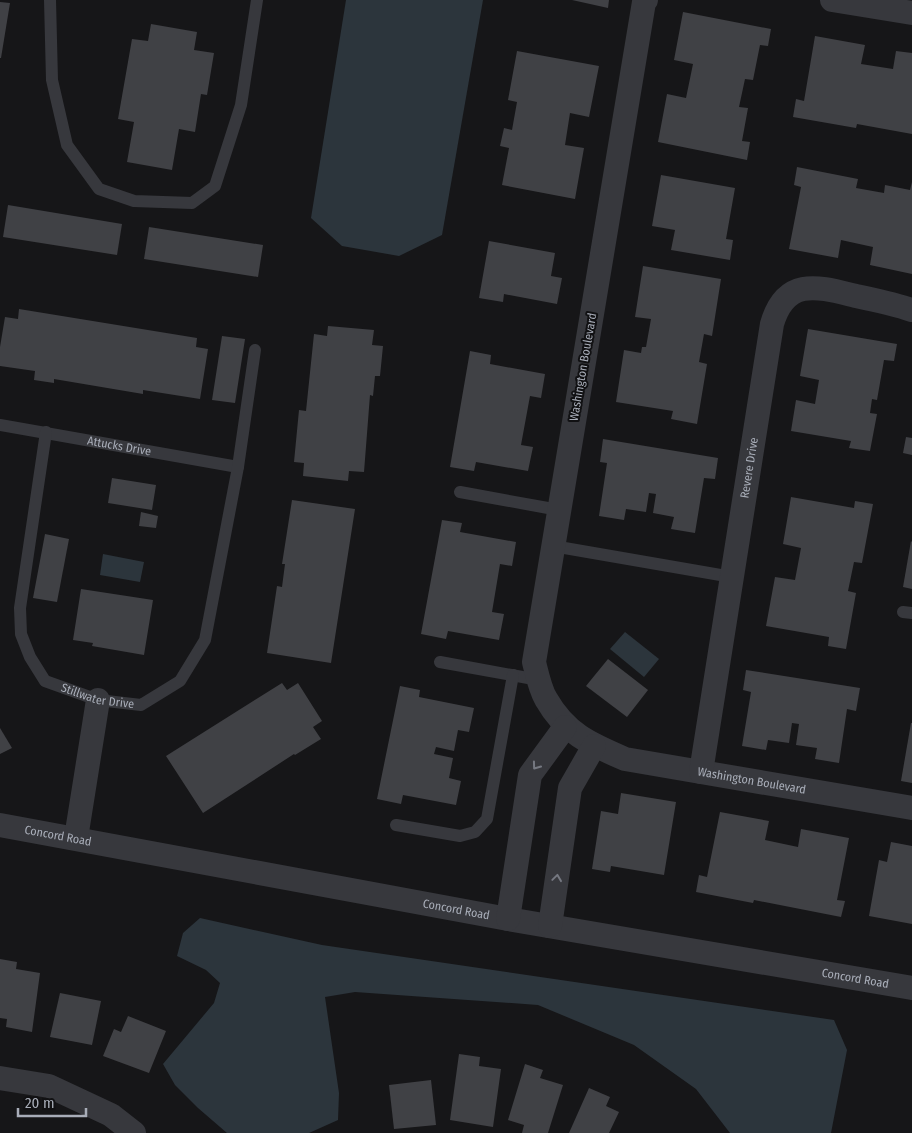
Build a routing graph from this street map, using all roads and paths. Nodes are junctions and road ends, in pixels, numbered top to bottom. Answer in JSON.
{"nodes":[{"id":1,"x":50,"y":0,"type":"edge"},
{"id":2,"x":257,"y":0,"type":"edge"},
{"id":3,"x":646,"y":0,"type":"edge"},
{"id":4,"x":832,"y":0,"type":"edge"},
{"id":5,"x":912,"y":13,"type":"edge"},
{"id":6,"x":912,"y":310,"type":"edge"},
{"id":7,"x":255,"y":350,"type":"dead end"},
{"id":8,"x":0,"y":425,"type":"edge"},
{"id":9,"x":46,"y":432,"type":"junction"},
{"id":10,"x":238,"y":467,"type":"junction"},
{"id":11,"x":460,"y":492,"type":"dead end"},
{"id":12,"x":559,"y":510,"type":"junction"},
{"id":13,"x":553,"y":546,"type":"junction"},
{"id":14,"x":732,"y":577,"type":"junction"},
{"id":15,"x":440,"y":662,"type":"dead end"},
{"id":16,"x":513,"y":675,"type":"junction"},
{"id":17,"x":539,"y":680,"type":"junction"},
{"id":18,"x":98,"y":700,"type":"junction"},
{"id":19,"x":565,"y":726,"type":"junction"},
{"id":20,"x":594,"y":746,"type":"junction"},
{"id":21,"x":701,"y":772,"type":"junction"},
{"id":22,"x":912,"y":808,"type":"edge"},
{"id":23,"x":0,"y":825,"type":"edge"},
{"id":24,"x":396,"y":825,"type":"dead end"},
{"id":25,"x":76,"y":838,"type":"junction"},
{"id":26,"x":508,"y":919,"type":"junction"},
{"id":27,"x":550,"y":926,"type":"junction"},
{"id":28,"x":912,"y":988,"type":"edge"},
{"id":29,"x":0,"y":1078,"type":"edge"},
{"id":30,"x":134,"y":1133,"type":"edge"}],
"edges":[{"from":1,"to":2,"type":"lane"},
{"from":3,"to":12,"type":"street","name":"Washington Boulevard"},
{"from":4,"to":5,"type":"street"},
{"from":6,"to":14,"type":"street","name":"Revere Drive"},
{"from":7,"to":10,"type":"lane","name":"Stillwater Drive"},
{"from":8,"to":9,"type":"lane","name":"Attucks Drive"},
{"from":9,"to":10,"type":"lane","name":"Attucks Drive"},
{"from":9,"to":18,"type":"lane","name":"Stillwater Drive"},
{"from":10,"to":18,"type":"lane","name":"Stillwater Drive"},
{"from":11,"to":12,"type":"lane"},
{"from":12,"to":13,"type":"street","name":"Washington Boulevard"},
{"from":13,"to":14,"type":"lane"},
{"from":13,"to":17,"type":"street","name":"Washington Boulevard"},
{"from":14,"to":21,"type":"street","name":"Revere Drive"},
{"from":15,"to":16,"type":"lane"},
{"from":16,"to":17,"type":"lane"},
{"from":16,"to":24,"type":"lane"},
{"from":17,"to":19,"type":"street","name":"Washington Boulevard"},
{"from":18,"to":25,"type":"street"},
{"from":19,"to":20,"type":"street","name":"Washington Boulevard"},
{"from":19,"to":26,"type":"street","one_way":true},
{"from":20,"to":21,"type":"street","name":"Washington Boulevard"},
{"from":27,"to":20,"type":"street","one_way":true},
{"from":21,"to":22,"type":"street","name":"Washington Boulevard"},
{"from":23,"to":25,"type":"street","name":"Concord Road"},
{"from":25,"to":26,"type":"street","name":"Concord Road"},
{"from":26,"to":27,"type":"street","name":"Concord Road"},
{"from":27,"to":28,"type":"street","name":"Concord Road"},
{"from":29,"to":30,"type":"street"}]}
